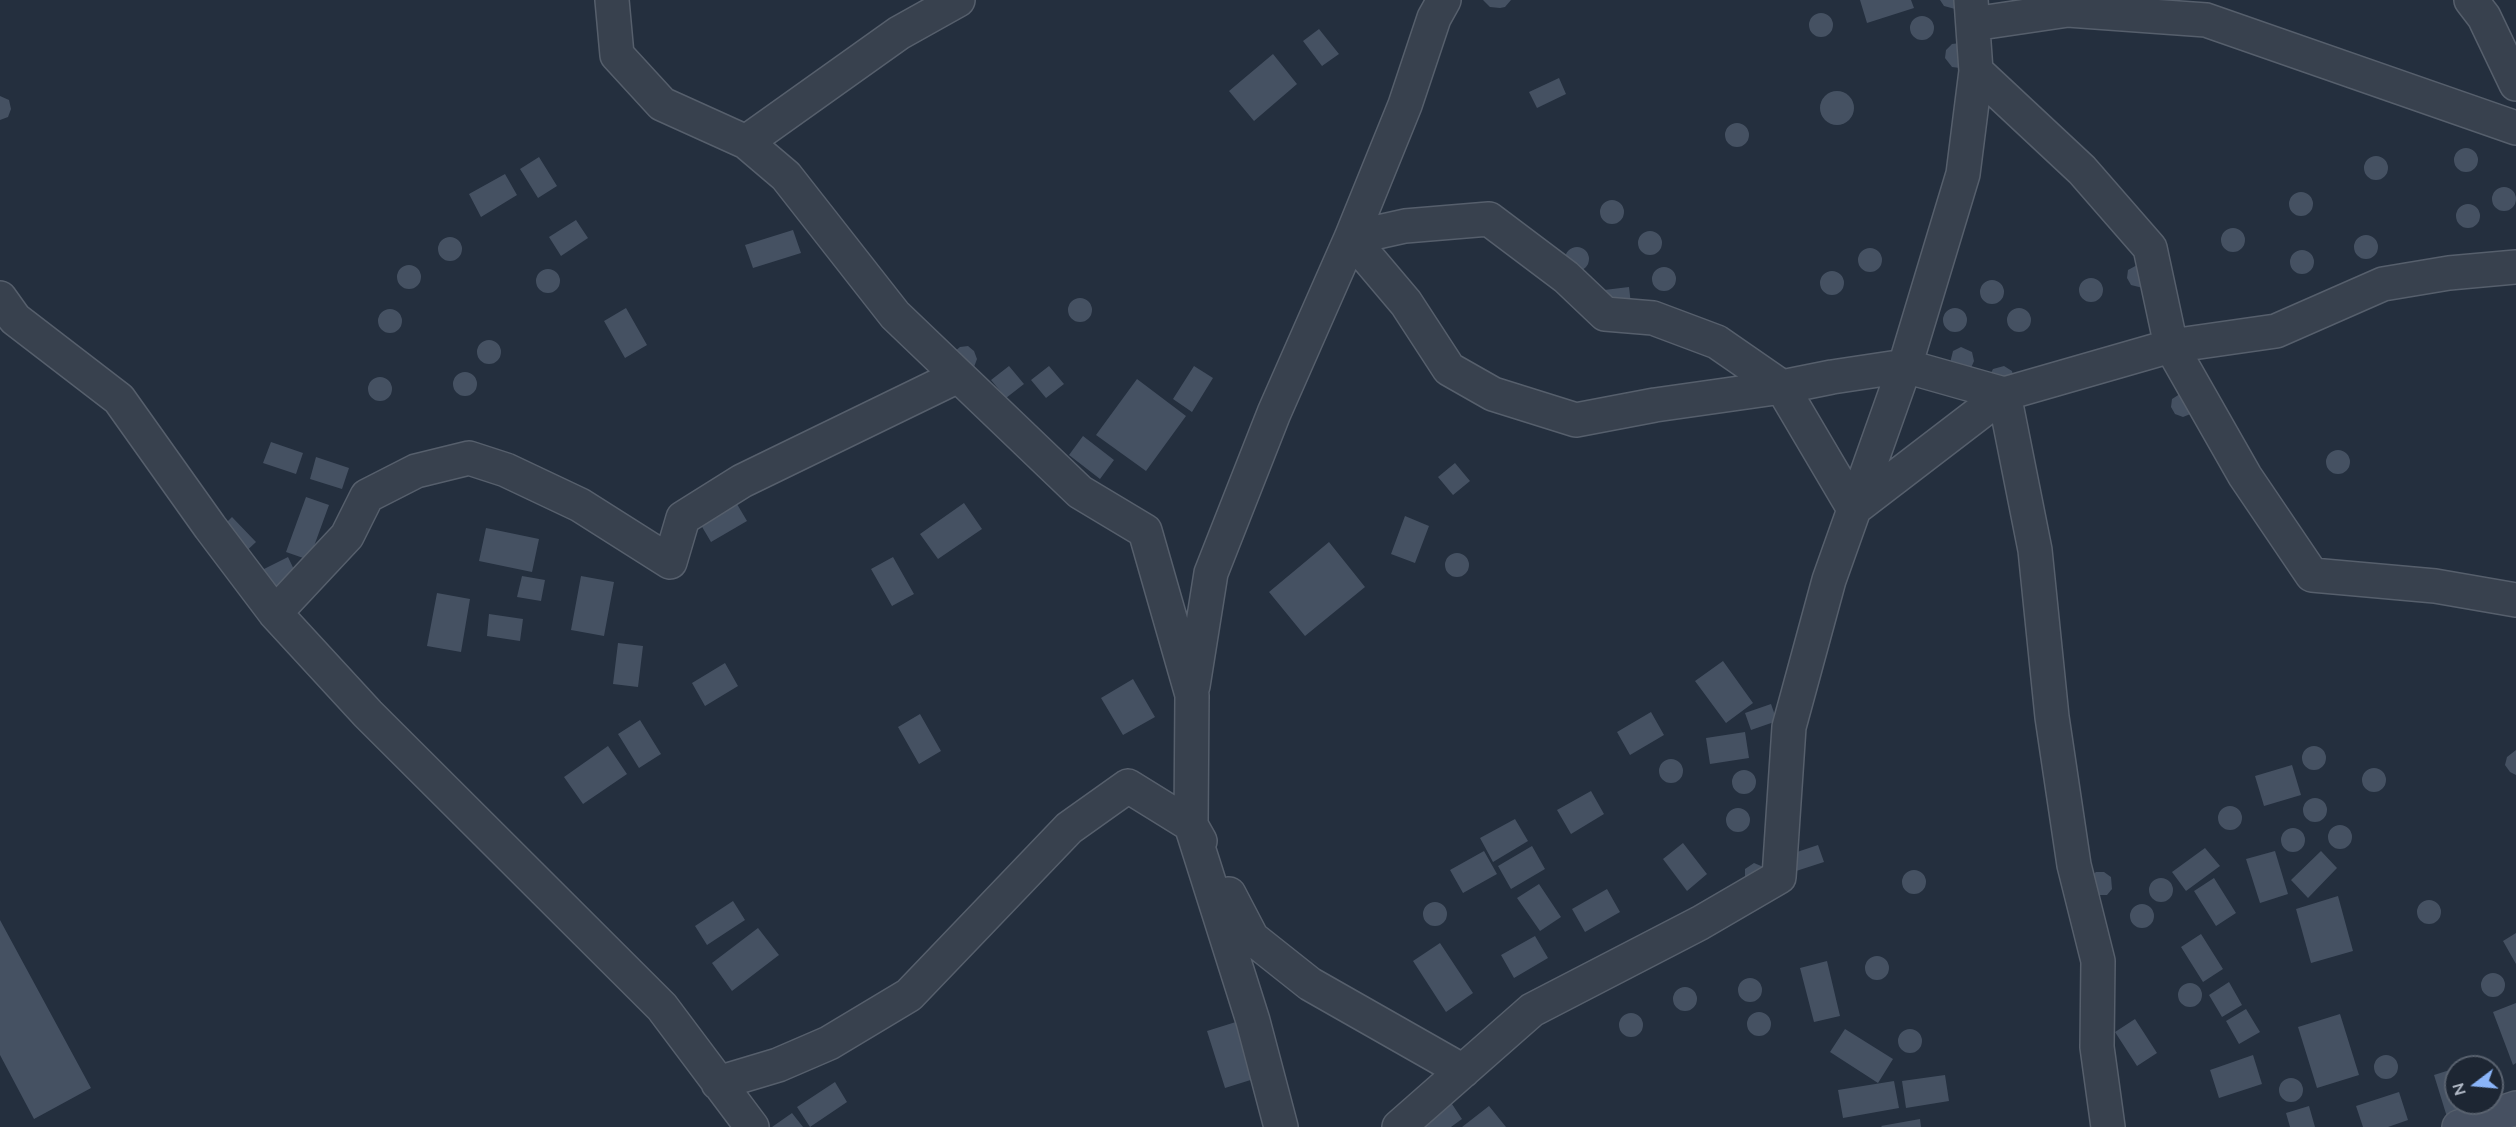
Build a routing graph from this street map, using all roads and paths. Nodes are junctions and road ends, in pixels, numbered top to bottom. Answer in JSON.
{"nodes":[{"id":1,"x":612,"y":0,"type":"edge"},
{"id":2,"x":958,"y":0,"type":"edge"},
{"id":3,"x":1444,"y":0,"type":"edge"},
{"id":4,"x":2470,"y":0,"type":"edge"},
{"id":5,"x":1972,"y":12,"type":"edge"},
{"id":6,"x":1976,"y":71,"type":"junction"},
{"id":7,"x":2516,"y":84,"type":"edge"},
{"id":8,"x":2516,"y":128,"type":"edge"},
{"id":9,"x":746,"y":142,"type":"junction"},
{"id":10,"x":1351,"y":238,"type":"junction"},
{"id":11,"x":2516,"y":267,"type":"edge"},
{"id":12,"x":0,"y":298,"type":"edge"},
{"id":13,"x":2171,"y":346,"type":"junction"},
{"id":14,"x":1905,"y":366,"type":"junction"},
{"id":15,"x":958,"y":376,"type":"junction"},
{"id":16,"x":1782,"y":387,"type":"junction"},
{"id":17,"x":2004,"y":394,"type":"junction"},
{"id":18,"x":1854,"y":509,"type":"junction"},
{"id":19,"x":2516,"y":600,"type":"edge"},
{"id":20,"x":275,"y":613,"type":"junction"},
{"id":21,"x":1192,"y":695,"type":"junction"},
{"id":22,"x":1191,"y":825,"type":"junction"},
{"id":23,"x":1463,"y":1071,"type":"junction"},
{"id":24,"x":718,"y":1083,"type":"junction"},
{"id":25,"x":2516,"y":1108,"type":"edge"},
{"id":26,"x":752,"y":1127,"type":"edge"},
{"id":27,"x":1281,"y":1127,"type":"edge"},
{"id":28,"x":1399,"y":1127,"type":"edge"},
{"id":29,"x":2108,"y":1127,"type":"edge"},
{"id":30,"x":2459,"y":1127,"type":"edge"}],
"edges":[{"from":1,"to":9,"type":"street"},
{"from":2,"to":9,"type":"street"},
{"from":3,"to":10,"type":"street"},
{"from":4,"to":7,"type":"street"},
{"from":5,"to":6,"type":"street"},
{"from":5,"to":8,"type":"street"},
{"from":6,"to":13,"type":"street"},
{"from":6,"to":14,"type":"street"},
{"from":9,"to":15,"type":"street"},
{"from":10,"to":16,"type":"street"},
{"from":10,"to":16,"type":"street"},
{"from":10,"to":21,"type":"street"},
{"from":11,"to":13,"type":"street"},
{"from":12,"to":20,"type":"street"},
{"from":13,"to":17,"type":"street"},
{"from":13,"to":19,"type":"street"},
{"from":14,"to":16,"type":"street"},
{"from":14,"to":17,"type":"street"},
{"from":14,"to":18,"type":"street"},
{"from":15,"to":20,"type":"street"},
{"from":15,"to":21,"type":"street"},
{"from":16,"to":18,"type":"street"},
{"from":17,"to":18,"type":"street"},
{"from":17,"to":29,"type":"street"},
{"from":18,"to":23,"type":"street"},
{"from":20,"to":24,"type":"street"},
{"from":21,"to":22,"type":"street"},
{"from":22,"to":23,"type":"street"},
{"from":22,"to":24,"type":"street"},
{"from":22,"to":27,"type":"street"},
{"from":23,"to":28,"type":"street"},
{"from":24,"to":26,"type":"street"},
{"from":25,"to":30,"type":"main road"}]}
